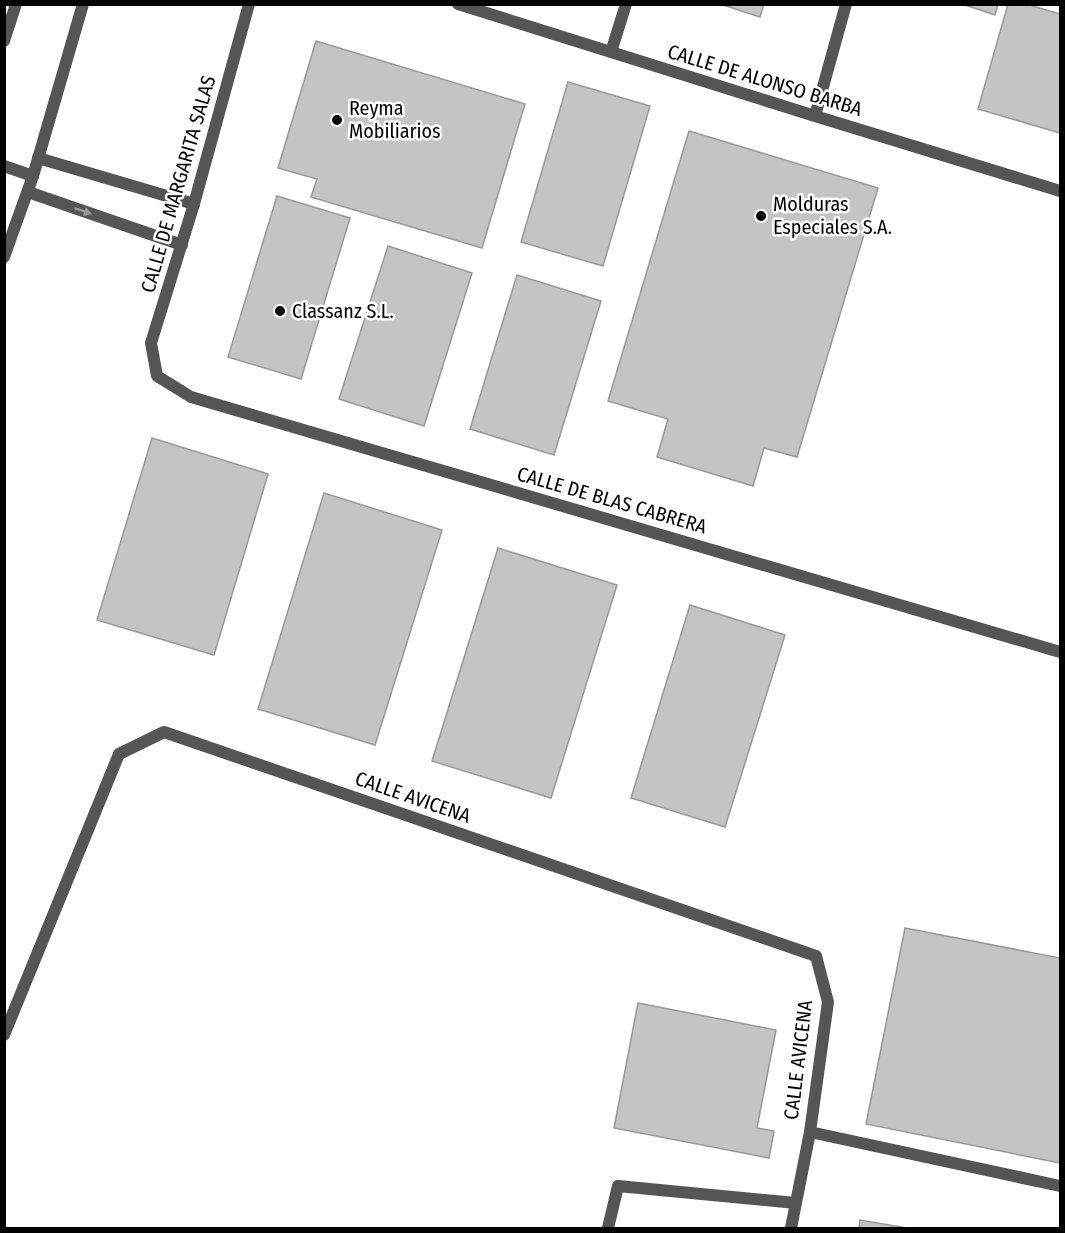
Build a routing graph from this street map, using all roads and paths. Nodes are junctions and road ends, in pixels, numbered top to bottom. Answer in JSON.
{"nodes":[{"id":1,"x":16,"y":4,"type":"edge"},
{"id":2,"x":83,"y":4,"type":"edge"},
{"id":3,"x":249,"y":4,"type":"edge"},
{"id":4,"x":626,"y":4,"type":"edge"},
{"id":5,"x":846,"y":4,"type":"edge"},
{"id":6,"x":460,"y":5,"type":"edge"},
{"id":7,"x":4,"y":41,"type":"edge"},
{"id":8,"x":611,"y":52,"type":"junction"},
{"id":9,"x":814,"y":116,"type":"junction"},
{"id":10,"x":38,"y":158,"type":"junction"},
{"id":11,"x":4,"y":166,"type":"edge"},
{"id":12,"x":33,"y":176,"type":"junction"},
{"id":13,"x":1060,"y":191,"type":"edge"},
{"id":14,"x":28,"y":192,"type":"junction"},
{"id":15,"x":194,"y":204,"type":"junction"},
{"id":16,"x":182,"y":245,"type":"junction"},
{"id":17,"x":4,"y":257,"type":"edge"},
{"id":18,"x":157,"y":376,"type":"joint"},
{"id":19,"x":1060,"y":652,"type":"edge"},
{"id":20,"x":4,"y":1035,"type":"edge"},
{"id":21,"x":810,"y":1132,"type":"junction"},
{"id":22,"x":1060,"y":1186,"type":"edge"},
{"id":23,"x":796,"y":1203,"type":"junction"},
{"id":24,"x":608,"y":1228,"type":"edge"},
{"id":25,"x":791,"y":1228,"type":"edge"}],
"edges":[{"from":1,"to":7,"type":"street"},
{"from":2,"to":10,"type":"street"},
{"from":3,"to":15,"type":"street","name":"CALLE DE MARGARITA SALAS"},
{"from":4,"to":8,"type":"street"},
{"from":5,"to":9,"type":"street"},
{"from":6,"to":8,"type":"street","name":"CALLE DE ALONSO BARBA"},
{"from":8,"to":9,"type":"street","name":"CALLE DE ALONSO BARBA"},
{"from":9,"to":13,"type":"street","name":"CALLE DE ALONSO BARBA"},
{"from":10,"to":12,"type":"street"},
{"from":10,"to":15,"type":"street"},
{"from":11,"to":12,"type":"street"},
{"from":12,"to":14,"type":"street"},
{"from":14,"to":16,"type":"street","one_way":true},
{"from":14,"to":17,"type":"street"},
{"from":15,"to":16,"type":"street","name":"CALLE DE MARGARITA SALAS"},
{"from":16,"to":18,"type":"street","name":"CALLE DE MARGARITA SALAS"},
{"from":18,"to":19,"type":"street","name":"CALLE DE BLAS CABRERA"},
{"from":20,"to":21,"type":"street","name":"CALLE AVICENA"},
{"from":21,"to":22,"type":"street"},
{"from":21,"to":23,"type":"street"},
{"from":23,"to":24,"type":"street"},
{"from":23,"to":25,"type":"street"}]}
